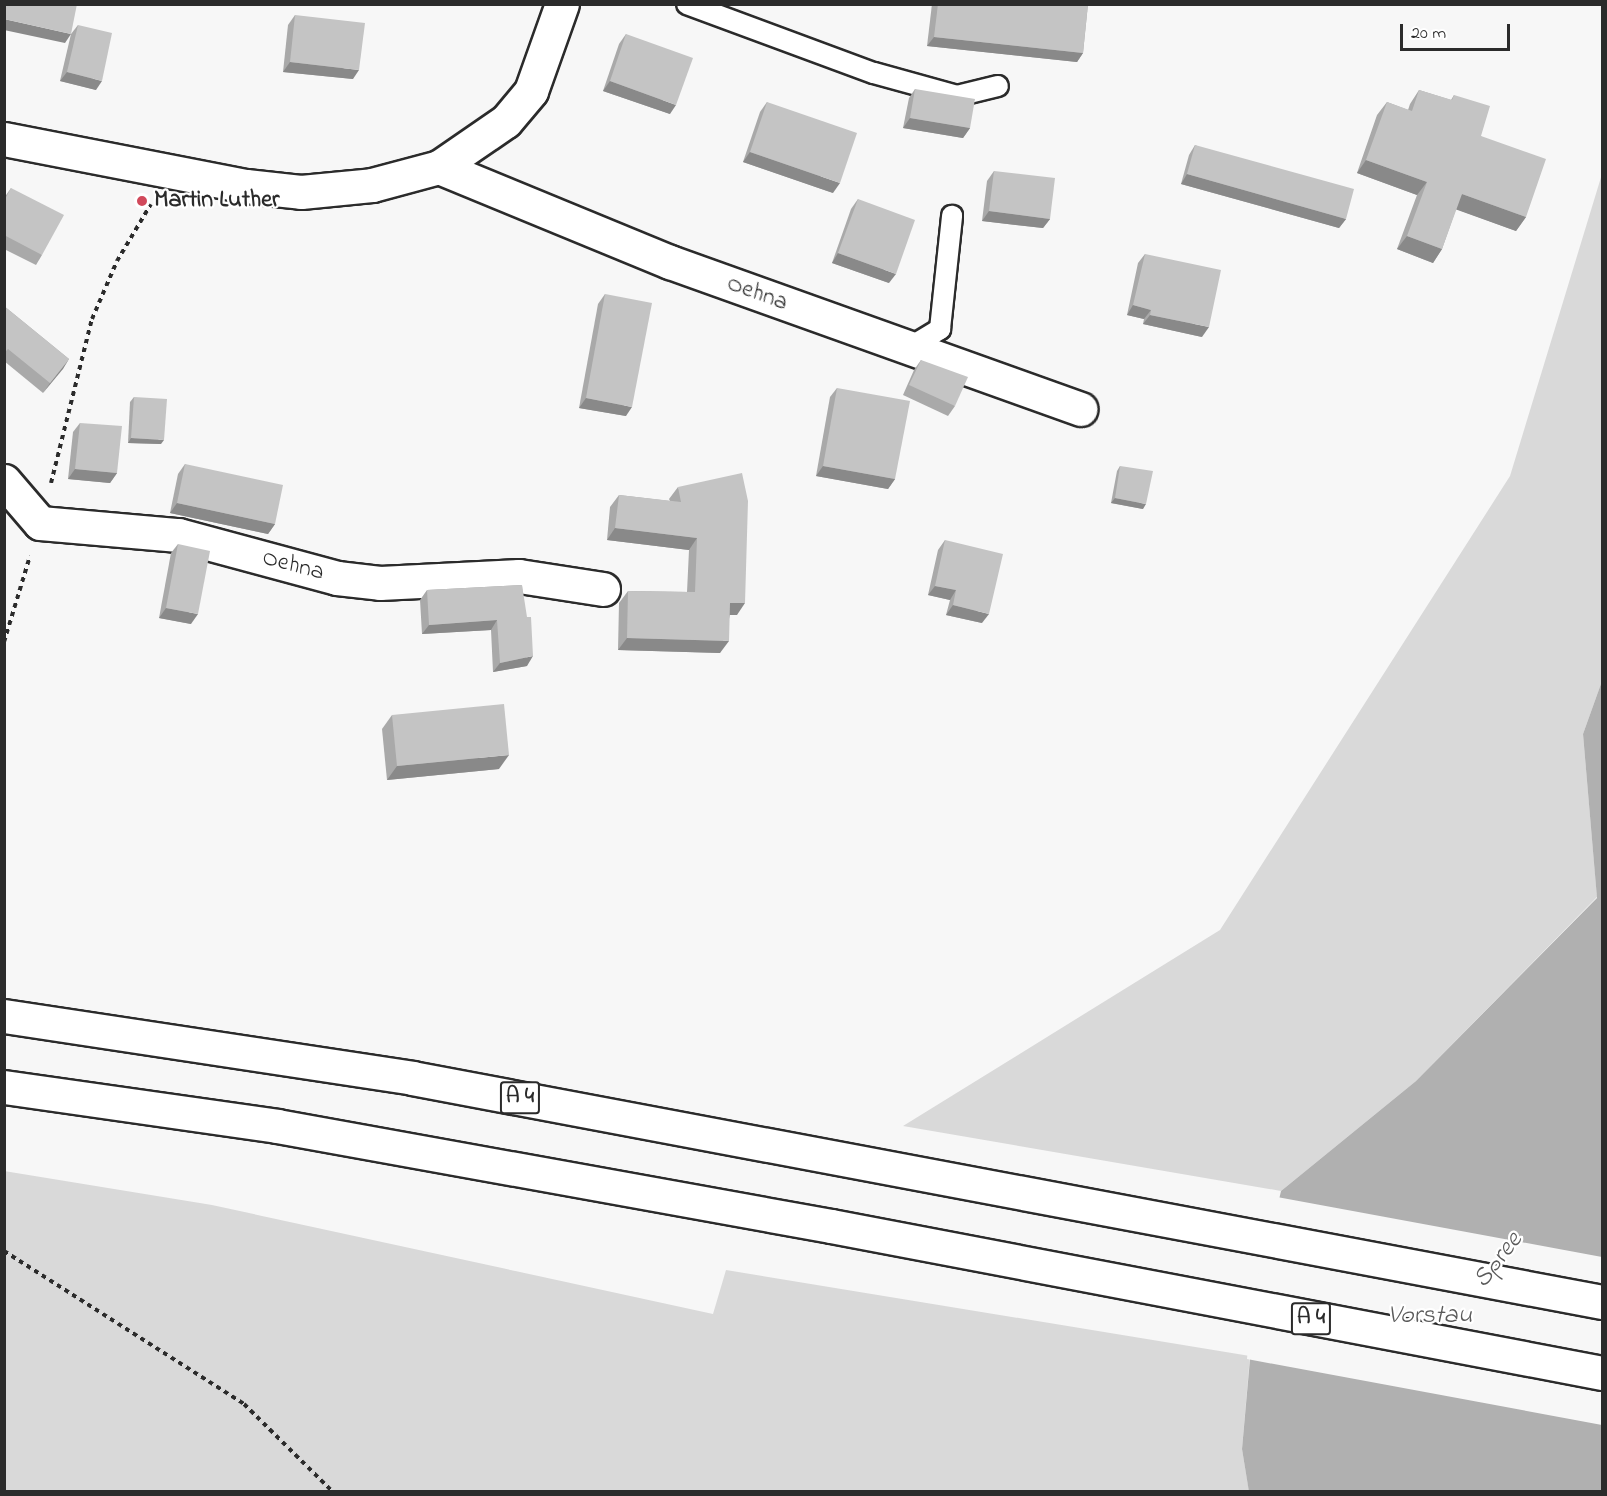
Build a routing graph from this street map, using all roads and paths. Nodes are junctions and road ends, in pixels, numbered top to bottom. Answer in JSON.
{"nodes":[{"id":1,"x":562,"y":4,"type":"edge"},
{"id":2,"x":687,"y":4,"type":"edge"},
{"id":3,"x":998,"y":86,"type":"dead end"},
{"id":4,"x":4,"y":139,"type":"edge"},
{"id":5,"x":439,"y":167,"type":"junction"},
{"id":6,"x":171,"y":173,"type":"junction"},
{"id":7,"x":952,"y":216,"type":"dead end"},
{"id":8,"x":907,"y":349,"type":"junction"},
{"id":9,"x":1080,"y":409,"type":"dead end"},
{"id":10,"x":4,"y":481,"type":"edge"},
{"id":11,"x":40,"y":523,"type":"junction"},
{"id":12,"x":603,"y":589,"type":"dead end"},
{"id":13,"x":4,"y":642,"type":"edge"},
{"id":14,"x":4,"y":1016,"type":"edge"},
{"id":15,"x":4,"y":1087,"type":"edge"},
{"id":16,"x":4,"y":1251,"type":"edge"},
{"id":17,"x":1602,"y":1302,"type":"edge"},
{"id":18,"x":1602,"y":1373,"type":"edge"},
{"id":19,"x":333,"y":1491,"type":"edge"}],
"edges":[{"from":1,"to":5,"type":"main road"},
{"from":2,"to":3,"type":"lane"},
{"from":4,"to":6,"type":"main road"},
{"from":5,"to":6,"type":"main road"},
{"from":5,"to":8,"type":"main road","name":"Oehna"},
{"from":6,"to":11,"type":"path"},
{"from":7,"to":8,"type":"lane"},
{"from":8,"to":9,"type":"main road","name":"Oehna"},
{"from":10,"to":11,"type":"main road"},
{"from":11,"to":12,"type":"main road","name":"Oehna"},
{"from":11,"to":13,"type":"path"},
{"from":14,"to":17,"type":"main road","number":"A 4"},
{"from":15,"to":18,"type":"main road","number":"A 4"},
{"from":16,"to":19,"type":"path"}]}
